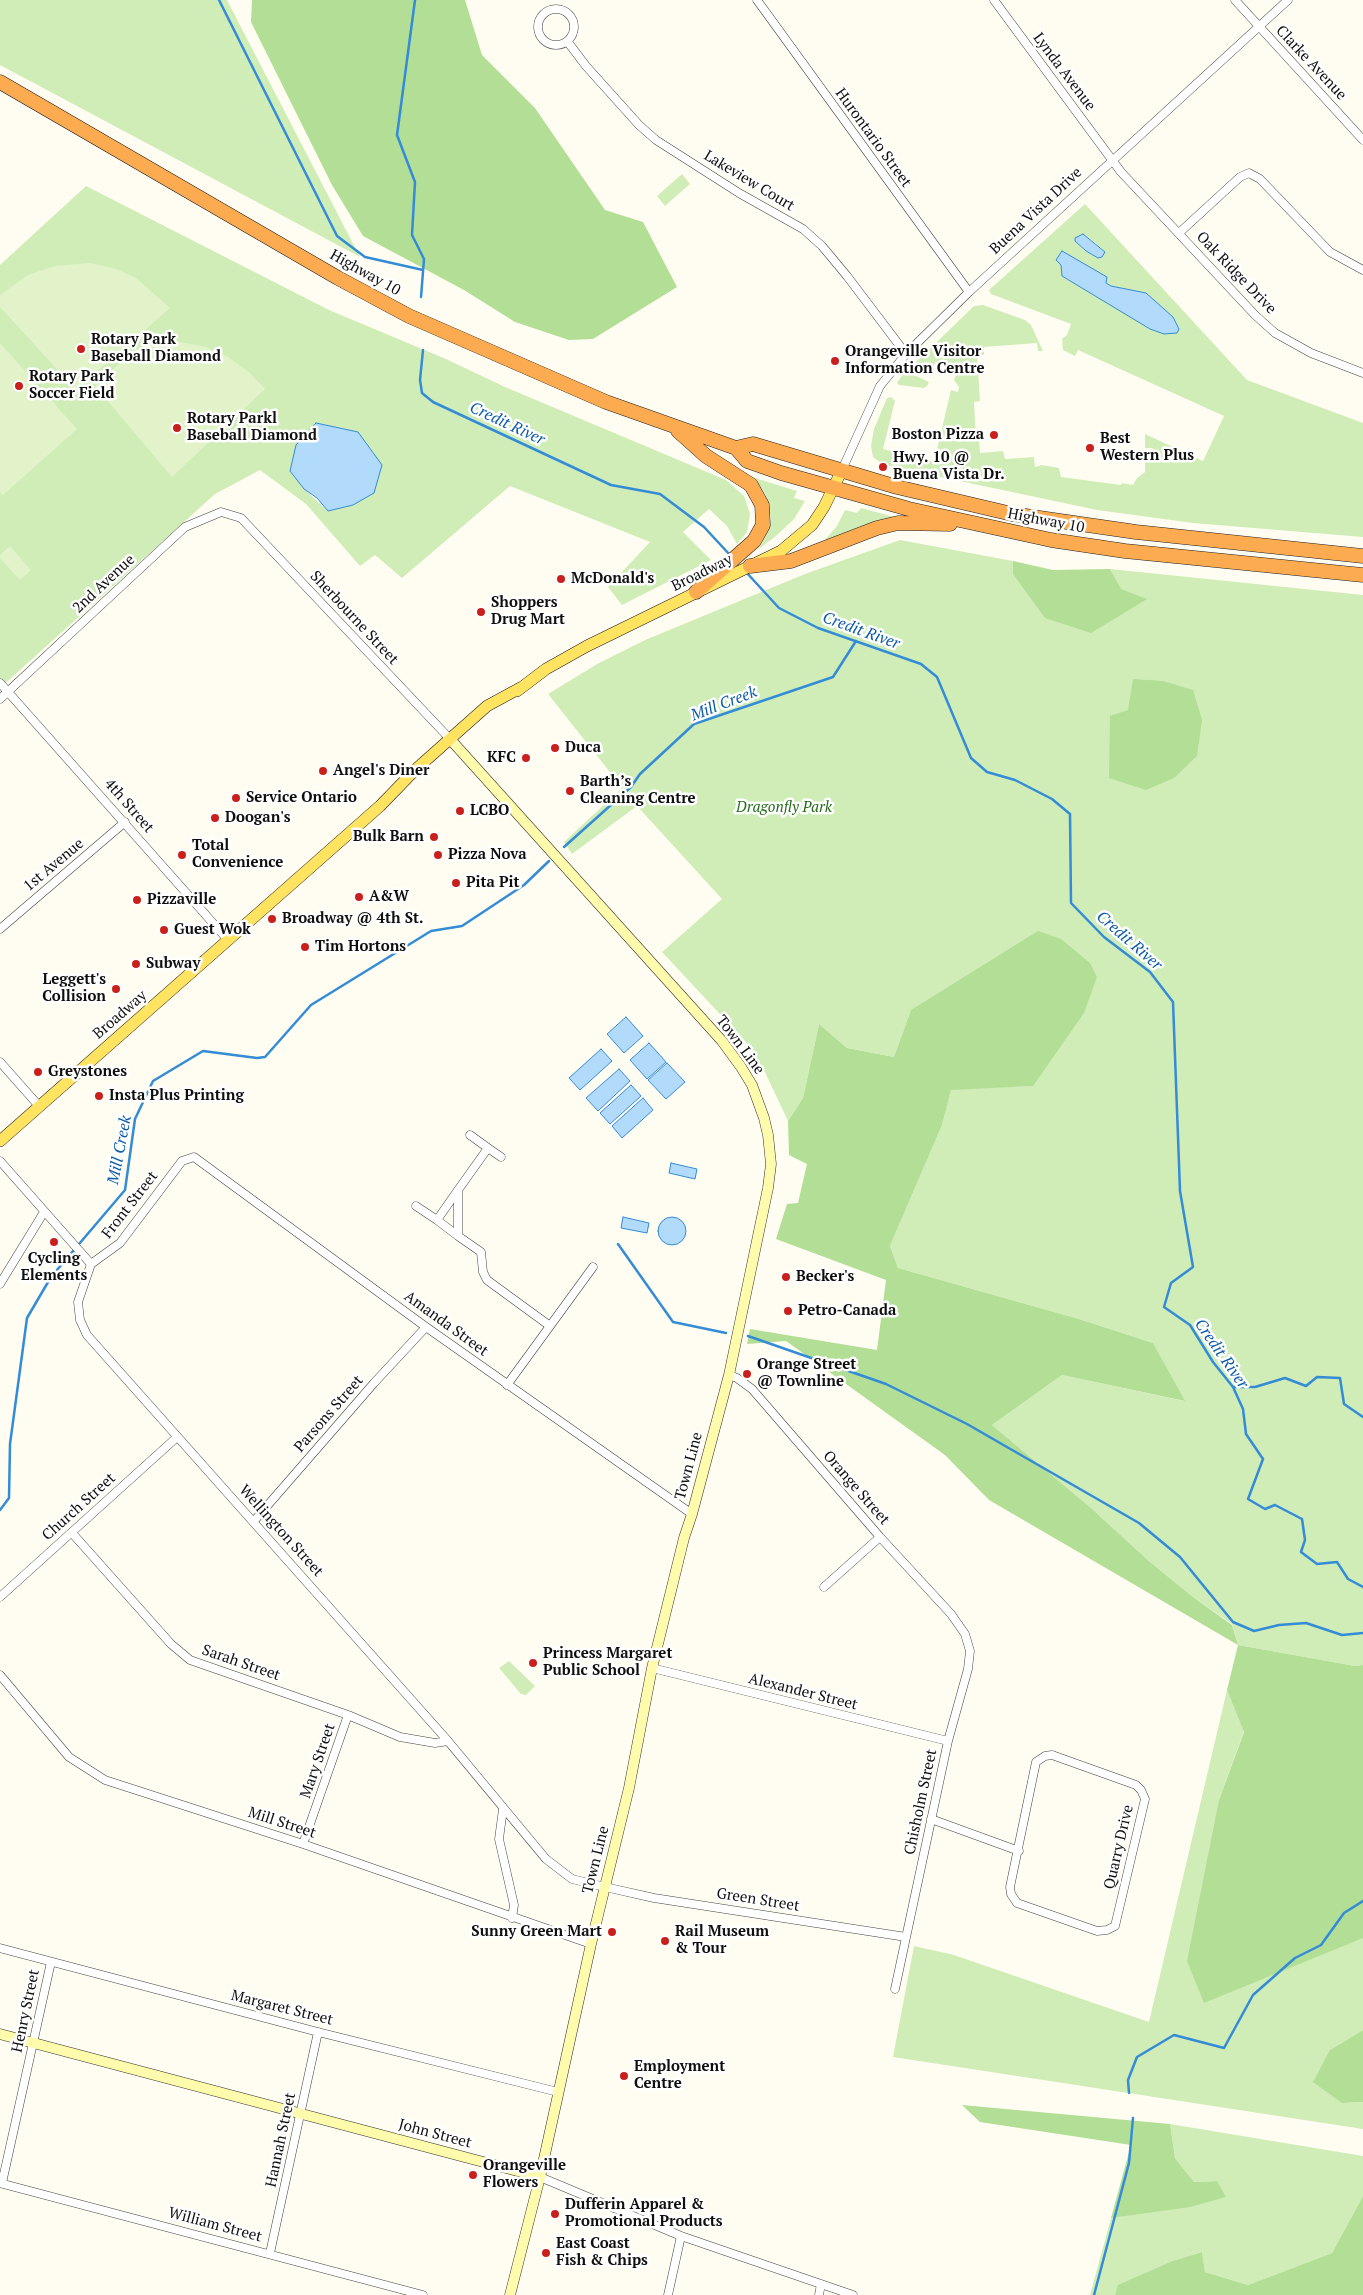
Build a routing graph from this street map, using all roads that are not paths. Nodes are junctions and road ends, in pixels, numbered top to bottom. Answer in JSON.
{"nodes":[{"id":1,"x":757,"y":0,"type":"edge"},
{"id":2,"x":994,"y":0,"type":"edge"},
{"id":3,"x":1235,"y":0,"type":"edge"},
{"id":4,"x":1288,"y":0,"type":"edge"},
{"id":5,"x":1259,"y":26,"type":"junction"},
{"id":6,"x":567,"y":41,"type":"junction"},
{"id":7,"x":0,"y":82,"type":"edge"},
{"id":8,"x":1363,"y":140,"type":"edge"},
{"id":9,"x":1112,"y":160,"type":"junction"},
{"id":10,"x":1179,"y":234,"type":"junction"},
{"id":11,"x":1363,"y":270,"type":"edge"},
{"id":12,"x":969,"y":292,"type":"junction"},
{"id":13,"x":906,"y":354,"type":"junction"},
{"id":14,"x":1363,"y":372,"type":"edge"},
{"id":15,"x":674,"y":427,"type":"junction"},
{"id":16,"x":736,"y":448,"type":"junction"},
{"id":17,"x":841,"y":472,"type":"junction"},
{"id":18,"x":834,"y":488,"type":"junction"},
{"id":19,"x":238,"y":517,"type":"joint"},
{"id":20,"x":981,"y":524,"type":"junction"},
{"id":21,"x":1363,"y":556,"type":"edge"},
{"id":22,"x":750,"y":566,"type":"junction"},
{"id":23,"x":731,"y":568,"type":"junction"},
{"id":24,"x":1363,"y":575,"type":"edge"},
{"id":25,"x":696,"y":592,"type":"joint"},
{"id":26,"x":0,"y":682,"type":"edge"},
{"id":27,"x":8,"y":691,"type":"junction"},
{"id":28,"x":0,"y":699,"type":"edge"},
{"id":29,"x":452,"y":742,"type":"junction"},
{"id":30,"x":125,"y":822,"type":"junction"},
{"id":31,"x":0,"y":929,"type":"edge"},
{"id":32,"x":228,"y":940,"type":"junction"},
{"id":33,"x":0,"y":1062,"type":"edge"},
{"id":34,"x":39,"y":1106,"type":"junction"},
{"id":35,"x":470,"y":1135,"type":"dead end"},
{"id":36,"x":0,"y":1141,"type":"edge"},
{"id":37,"x":488,"y":1148,"type":"junction"},
{"id":38,"x":501,"y":1157,"type":"dead end"},
{"id":39,"x":186,"y":1158,"type":"joint"},
{"id":40,"x":0,"y":1161,"type":"edge"},
{"id":41,"x":458,"y":1190,"type":"junction"},
{"id":42,"x":416,"y":1206,"type":"dead end"},
{"id":43,"x":44,"y":1212,"type":"junction"},
{"id":44,"x":437,"y":1220,"type":"junction"},
{"id":45,"x":458,"y":1236,"type":"junction"},
{"id":46,"x":91,"y":1264,"type":"junction"},
{"id":47,"x":594,"y":1267,"type":"dead end"},
{"id":48,"x":0,"y":1284,"type":"edge"},
{"id":49,"x":550,"y":1326,"type":"junction"},
{"id":50,"x":426,"y":1327,"type":"junction"},
{"id":51,"x":729,"y":1375,"type":"junction"},
{"id":52,"x":507,"y":1385,"type":"junction"},
{"id":53,"x":176,"y":1438,"type":"junction"},
{"id":54,"x":692,"y":1514,"type":"junction"},
{"id":55,"x":254,"y":1521,"type":"junction"},
{"id":56,"x":72,"y":1532,"type":"junction"},
{"id":57,"x":880,"y":1537,"type":"junction"},
{"id":58,"x":824,"y":1588,"type":"dead end"},
{"id":59,"x":0,"y":1597,"type":"edge"},
{"id":60,"x":959,"y":1623,"type":"joint"},
{"id":61,"x":652,"y":1668,"type":"junction"},
{"id":62,"x":0,"y":1675,"type":"edge"},
{"id":63,"x":348,"y":1715,"type":"junction"},
{"id":64,"x":448,"y":1741,"type":"junction"},
{"id":65,"x":948,"y":1741,"type":"junction"},
{"id":66,"x":504,"y":1808,"type":"junction"},
{"id":67,"x":931,"y":1819,"type":"junction"},
{"id":68,"x":303,"y":1844,"type":"junction"},
{"id":69,"x":1018,"y":1851,"type":"junction"},
{"id":70,"x":605,"y":1887,"type":"junction"},
{"id":71,"x":512,"y":1918,"type":"junction"},
{"id":72,"x":906,"y":1937,"type":"junction"},
{"id":73,"x":591,"y":1944,"type":"junction"},
{"id":74,"x":0,"y":1948,"type":"edge"},
{"id":75,"x":50,"y":1962,"type":"junction"},
{"id":76,"x":895,"y":1989,"type":"dead end"},
{"id":77,"x":318,"y":2032,"type":"junction"},
{"id":78,"x":0,"y":2034,"type":"edge"},
{"id":79,"x":33,"y":2042,"type":"junction"},
{"id":80,"x":558,"y":2092,"type":"junction"},
{"id":81,"x":302,"y":2115,"type":"junction"},
{"id":82,"x":540,"y":2177,"type":"junction"},
{"id":83,"x":1,"y":2183,"type":"edge"},
{"id":84,"x":681,"y":2236,"type":"junction"},
{"id":85,"x":270,"y":2253,"type":"junction"},
{"id":86,"x":821,"y":2284,"type":"junction"},
{"id":87,"x":423,"y":2295,"type":"edge"},
{"id":88,"x":510,"y":2295,"type":"edge"},
{"id":89,"x":668,"y":2295,"type":"edge"},
{"id":90,"x":819,"y":2295,"type":"edge"},
{"id":91,"x":853,"y":2295,"type":"edge"}],
"edges":[{"from":1,"to":12,"type":"street","name":"Hurontario Street"},
{"from":2,"to":9,"type":"street","name":"Lynda Avenue"},
{"from":3,"to":5,"type":"street","name":"Clarke Avenue"},
{"from":4,"to":5,"type":"street","name":"Buena Vista Drive"},
{"from":5,"to":8,"type":"street","name":"Clarke Avenue"},
{"from":5,"to":9,"type":"street","name":"Buena Vista Drive"},
{"from":6,"to":6,"type":"street"},
{"from":6,"to":13,"type":"street","name":"Lakeview Court"},
{"from":7,"to":15,"type":"highway","name":"Highway 10"},
{"from":9,"to":10,"type":"street","name":"Oak Ridge Drive"},
{"from":9,"to":12,"type":"street","name":"Buena Vista Drive"},
{"from":10,"to":11,"type":"street"},
{"from":10,"to":14,"type":"street","name":"Oak Ridge Drive"},
{"from":12,"to":13,"type":"street","name":"Buena Vista Drive"},
{"from":13,"to":17,"type":"street","name":"Buena Vista Drive"},
{"from":15,"to":16,"type":"highway","name":"Highway 10"},
{"from":15,"to":23,"type":"highway"},
{"from":16,"to":17,"type":"highway","name":"Highway 10"},
{"from":16,"to":18,"type":"highway","name":"Highway 10"},
{"from":17,"to":18,"type":"main road","name":"Broadway"},
{"from":17,"to":21,"type":"highway","name":"Highway 10"},
{"from":18,"to":20,"type":"highway","name":"Highway 10"},
{"from":18,"to":22,"type":"main road","name":"Broadway"},
{"from":19,"to":27,"type":"street","name":"2nd Avenue"},
{"from":19,"to":29,"type":"street","name":"Sherbourne Street"},
{"from":20,"to":22,"type":"highway"},
{"from":20,"to":24,"type":"highway","name":"Highway 10"},
{"from":22,"to":23,"type":"main road","name":"Broadway"},
{"from":23,"to":25,"type":"highway"},
{"from":25,"to":29,"type":"main road","name":"Broadway"},
{"from":26,"to":27,"type":"street","name":"4th Street"},
{"from":27,"to":28,"type":"street","name":"2nd Avenue"},
{"from":27,"to":30,"type":"street","name":"4th Street"},
{"from":29,"to":32,"type":"main road","name":"Broadway"},
{"from":29,"to":51,"type":"main road","name":"Town Line"},
{"from":30,"to":31,"type":"street","name":"1st Avenue"},
{"from":30,"to":32,"type":"street","name":"4th Street"},
{"from":32,"to":34,"type":"main road","name":"Broadway"},
{"from":33,"to":34,"type":"street"},
{"from":34,"to":36,"type":"main road","name":"Broadway"},
{"from":35,"to":37,"type":"street"},
{"from":37,"to":38,"type":"street"},
{"from":37,"to":41,"type":"street"},
{"from":39,"to":46,"type":"street","name":"Front Street"},
{"from":39,"to":50,"type":"street","name":"Amanda Street"},
{"from":40,"to":43,"type":"street"},
{"from":41,"to":44,"type":"street"},
{"from":41,"to":45,"type":"street"},
{"from":42,"to":44,"type":"street"},
{"from":43,"to":46,"type":"street"},
{"from":43,"to":48,"type":"street"},
{"from":44,"to":45,"type":"street"},
{"from":45,"to":49,"type":"street"},
{"from":46,"to":53,"type":"street","name":"Wellington Street"},
{"from":47,"to":49,"type":"street"},
{"from":49,"to":52,"type":"street"},
{"from":50,"to":52,"type":"street","name":"Amanda Street"},
{"from":50,"to":55,"type":"street","name":"Parsons Street"},
{"from":51,"to":54,"type":"main road","name":"Town Line"},
{"from":51,"to":57,"type":"street","name":"Orange Street"},
{"from":52,"to":54,"type":"street","name":"Amanda Street"},
{"from":53,"to":55,"type":"street","name":"Wellington Street"},
{"from":53,"to":56,"type":"street","name":"Church Street"},
{"from":54,"to":61,"type":"main road","name":"Town Line"},
{"from":55,"to":64,"type":"street","name":"Wellington Street"},
{"from":56,"to":59,"type":"street","name":"Church Street"},
{"from":56,"to":63,"type":"street","name":"Sarah Street"},
{"from":57,"to":58,"type":"street"},
{"from":57,"to":60,"type":"street","name":"Orange Street"},
{"from":60,"to":65,"type":"street","name":"Chisholm Street"},
{"from":61,"to":65,"type":"street","name":"Alexander Street"},
{"from":61,"to":70,"type":"main road","name":"Town Line"},
{"from":62,"to":68,"type":"street","name":"Mill Street"},
{"from":63,"to":64,"type":"street","name":"Sarah Street"},
{"from":63,"to":68,"type":"street","name":"Mary Street"},
{"from":64,"to":66,"type":"street","name":"Wellington Street"},
{"from":65,"to":67,"type":"street","name":"Chisholm Street"},
{"from":66,"to":70,"type":"street","name":"Wellington Street"},
{"from":66,"to":71,"type":"street"},
{"from":67,"to":69,"type":"street"},
{"from":67,"to":72,"type":"street","name":"Chisholm Street"},
{"from":68,"to":71,"type":"street","name":"Mill Street"},
{"from":69,"to":69,"type":"street","name":"Quarry Drive"},
{"from":70,"to":72,"type":"street","name":"Green Street"},
{"from":70,"to":73,"type":"main road","name":"Town Line"},
{"from":71,"to":73,"type":"street","name":"Mill Street"},
{"from":72,"to":76,"type":"street","name":"Chisholm Street"},
{"from":73,"to":80,"type":"main road","name":"Town Line"},
{"from":74,"to":75,"type":"street","name":"Margaret Street"},
{"from":75,"to":77,"type":"street","name":"Margaret Street"},
{"from":75,"to":79,"type":"street","name":"Henry Street"},
{"from":77,"to":80,"type":"street","name":"Margaret Street"},
{"from":77,"to":81,"type":"street","name":"Hannah Street"},
{"from":78,"to":79,"type":"main road","name":"John Street"},
{"from":79,"to":81,"type":"main road","name":"John Street"},
{"from":79,"to":83,"type":"street","name":"Henry Street"},
{"from":80,"to":82,"type":"main road","name":"Town Line"},
{"from":81,"to":82,"type":"main road","name":"John Street"},
{"from":81,"to":85,"type":"street","name":"Hannah Street"},
{"from":82,"to":84,"type":"street","name":"John Street"},
{"from":82,"to":88,"type":"main road","name":"Town Line"},
{"from":83,"to":85,"type":"street","name":"William Street"},
{"from":84,"to":86,"type":"street","name":"John Street"},
{"from":84,"to":89,"type":"street"},
{"from":85,"to":87,"type":"street","name":"William Street"},
{"from":86,"to":90,"type":"street"},
{"from":86,"to":91,"type":"street","name":"John Street"}]}
